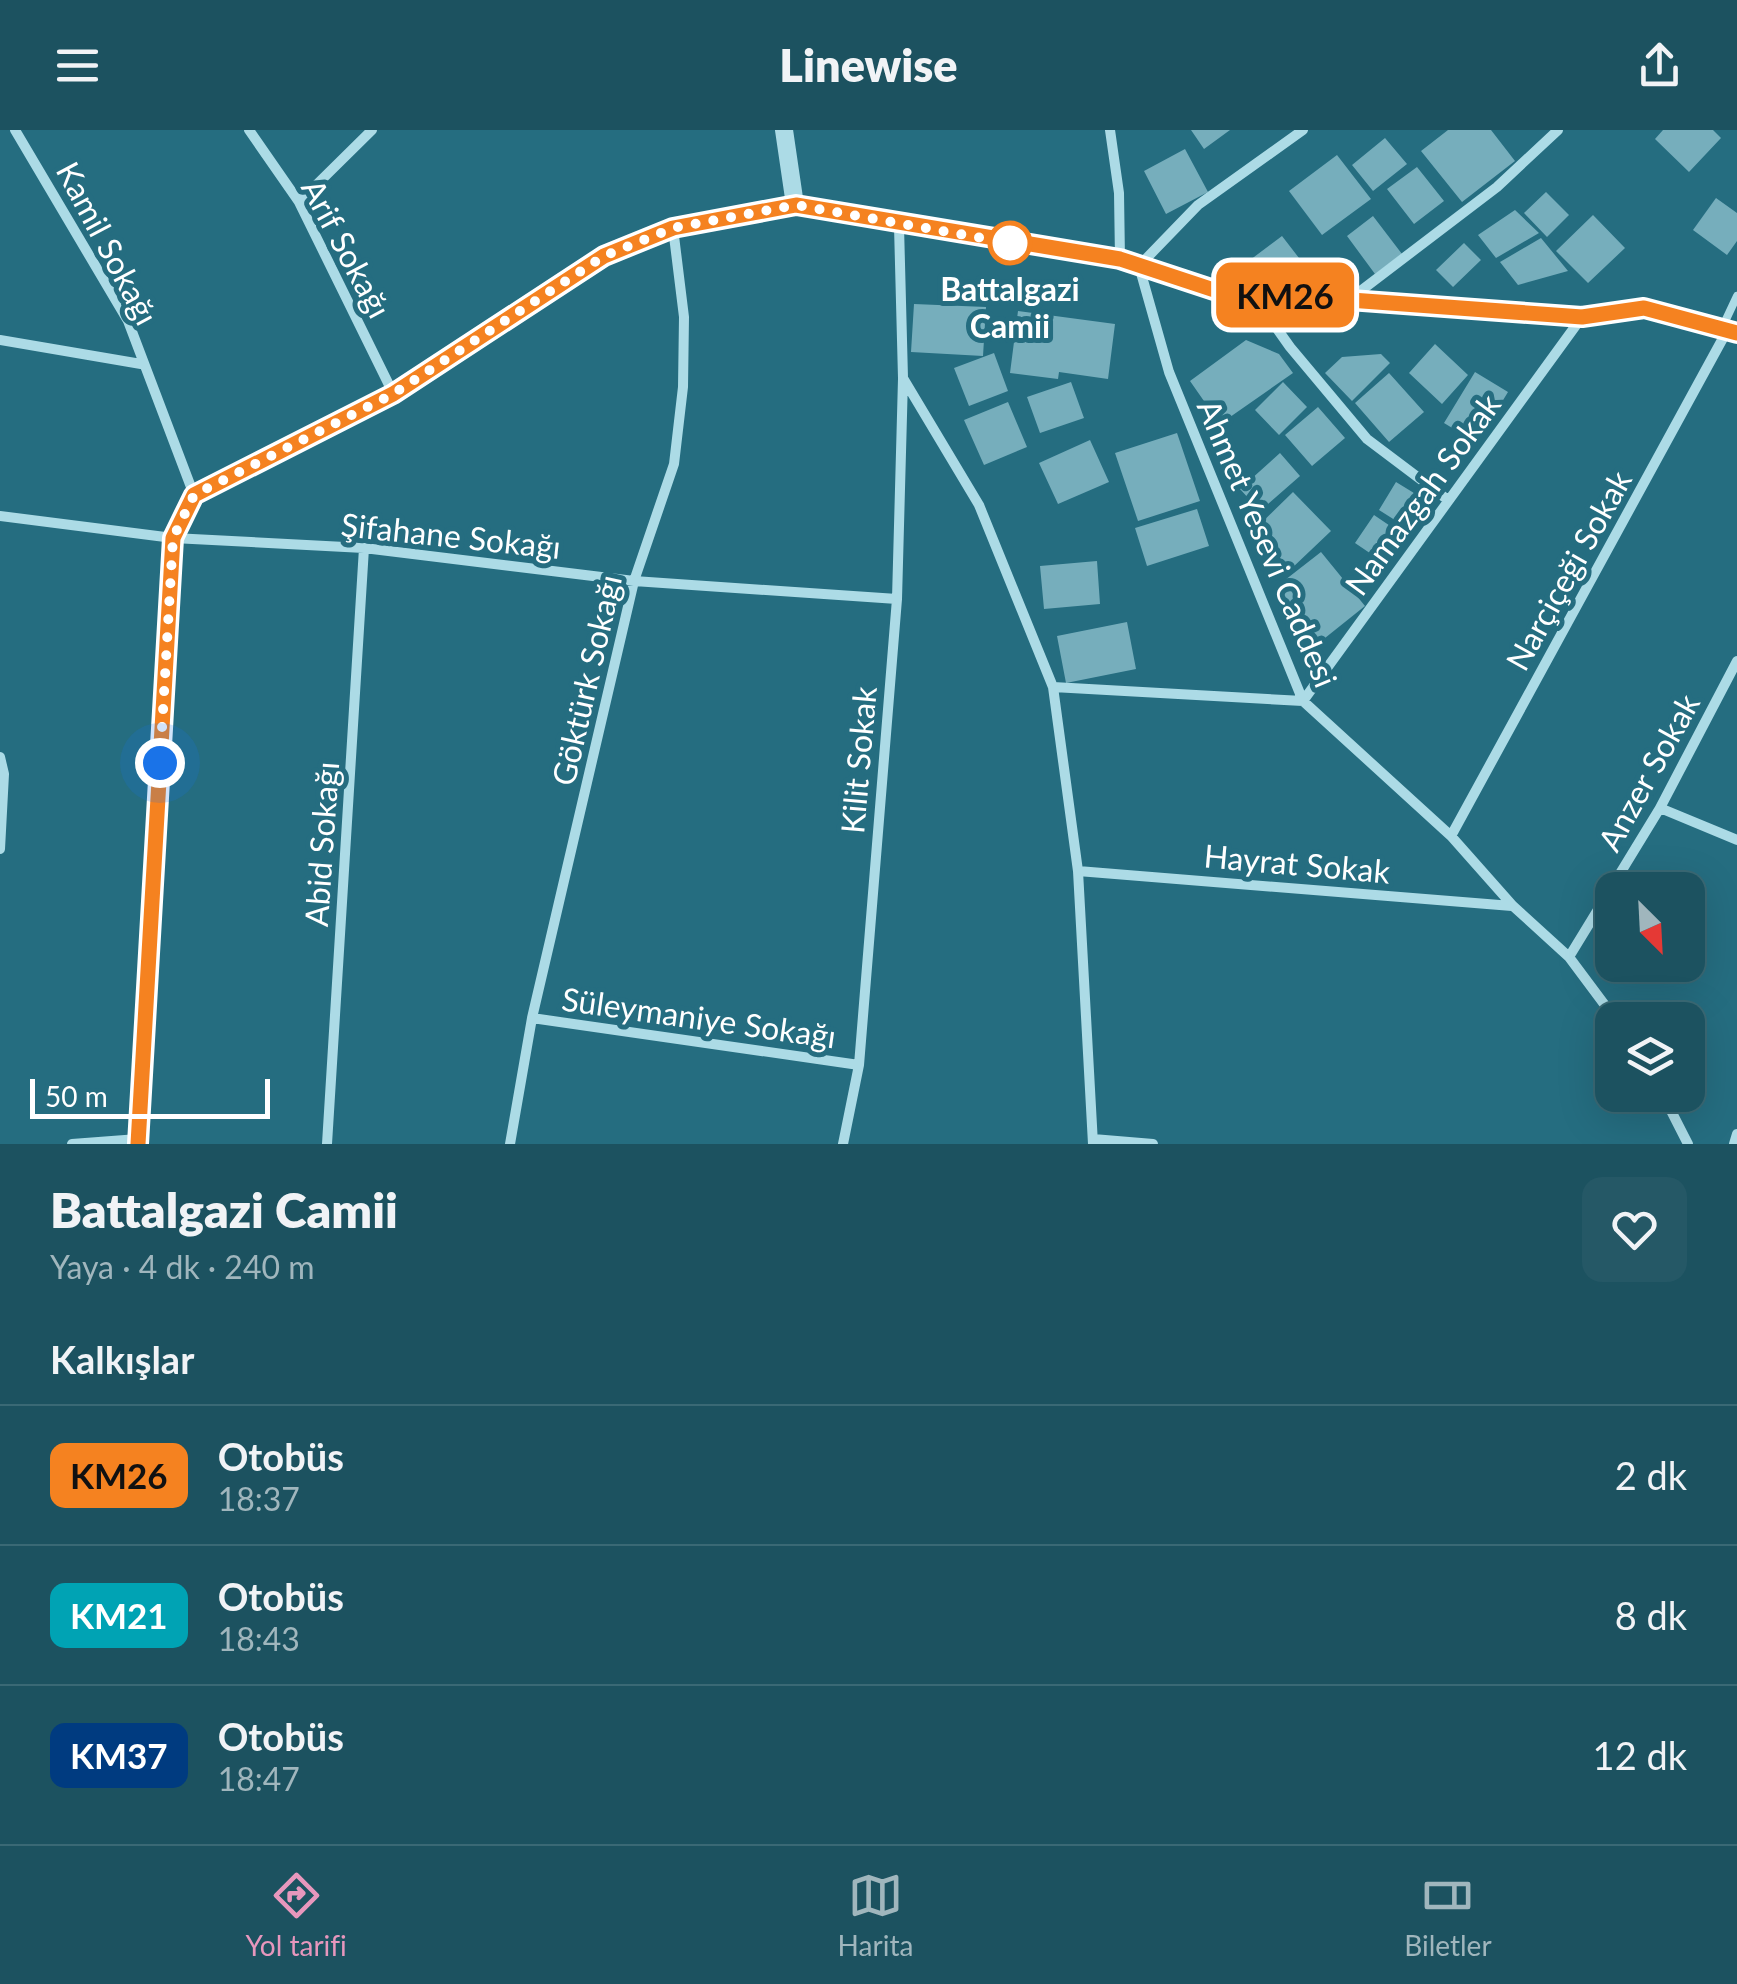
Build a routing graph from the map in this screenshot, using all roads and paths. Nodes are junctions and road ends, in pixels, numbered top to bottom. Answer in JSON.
{"nodes":[{"id":1,"x":15,"y":130,"type":"edge"},
{"id":2,"x":249,"y":130,"type":"edge"},
{"id":3,"x":372,"y":130,"type":"edge"},
{"id":4,"x":784,"y":130,"type":"edge"},
{"id":5,"x":1110,"y":130,"type":"edge"},
{"id":6,"x":1303,"y":130,"type":"edge"},
{"id":7,"x":1558,"y":130,"type":"edge"},
{"id":8,"x":299,"y":202,"type":"junction"},
{"id":9,"x":796,"y":205,"type":"junction"},
{"id":10,"x":899,"y":226,"type":"junction"},
{"id":11,"x":673,"y":228,"type":"junction"},
{"id":12,"x":1120,"y":259,"type":"junction"},
{"id":13,"x":1139,"y":266,"type":"junction"},
{"id":14,"x":1251,"y":292,"type":"junction"},
{"id":15,"x":1737,"y":296,"type":"edge"},
{"id":16,"x":1349,"y":300,"type":"junction"},
{"id":17,"x":1582,"y":317,"type":"junction"},
{"id":18,"x":1729,"y":330,"type":"edge"},
{"id":19,"x":0,"y":340,"type":"edge"},
{"id":20,"x":141,"y":364,"type":"junction"},
{"id":21,"x":903,"y":378,"type":"junction"},
{"id":22,"x":393,"y":394,"type":"junction"},
{"id":23,"x":194,"y":495,"type":"junction"},
{"id":24,"x":1448,"y":500,"type":"junction"},
{"id":25,"x":0,"y":516,"type":"edge"},
{"id":26,"x":173,"y":538,"type":"junction"},
{"id":27,"x":364,"y":548,"type":"junction"},
{"id":28,"x":634,"y":581,"type":"junction"},
{"id":29,"x":896,"y":600,"type":"junction"},
{"id":30,"x":1737,"y":661,"type":"edge"},
{"id":31,"x":1053,"y":687,"type":"junction"},
{"id":32,"x":1303,"y":700,"type":"junction"},
{"id":33,"x":0,"y":757,"type":"edge"},
{"id":34,"x":1660,"y":808,"type":"junction"},
{"id":35,"x":1451,"y":836,"type":"junction"},
{"id":36,"x":1737,"y":840,"type":"edge"},
{"id":37,"x":0,"y":849,"type":"edge"},
{"id":38,"x":1078,"y":870,"type":"junction"},
{"id":39,"x":1513,"y":906,"type":"junction"},
{"id":40,"x":1569,"y":957,"type":"junction"},
{"id":41,"x":1603,"y":1002,"type":"edge"},
{"id":42,"x":532,"y":1018,"type":"junction"},
{"id":43,"x":859,"y":1065,"type":"junction"},
{"id":44,"x":1672,"y":1112,"type":"edge"},
{"id":45,"x":1737,"y":1134,"type":"edge"},
{"id":46,"x":138,"y":1141,"type":"edge"},
{"id":47,"x":1093,"y":1141,"type":"edge"},
{"id":48,"x":72,"y":1144,"type":"edge"},
{"id":49,"x":327,"y":1144,"type":"edge"},
{"id":50,"x":510,"y":1144,"type":"edge"},
{"id":51,"x":843,"y":1144,"type":"edge"},
{"id":52,"x":1153,"y":1144,"type":"edge"},
{"id":53,"x":1688,"y":1144,"type":"edge"},
{"id":54,"x":1734,"y":1144,"type":"edge"}],
"edges":[{"from":1,"to":20,"type":"street","name":"Kamil Sokağı"},
{"from":2,"to":8,"type":"street","name":"Arif Sokağı"},
{"from":3,"to":8,"type":"street"},
{"from":4,"to":9,"type":"street"},
{"from":5,"to":12,"type":"street"},
{"from":6,"to":13,"type":"street"},
{"from":7,"to":16,"type":"street"},
{"from":8,"to":22,"type":"street","name":"Arif Sokağı"},
{"from":9,"to":10,"type":"street"},
{"from":9,"to":11,"type":"street"},
{"from":10,"to":12,"type":"street"},
{"from":10,"to":21,"type":"street","name":"Kilit Sokak"},
{"from":11,"to":22,"type":"street"},
{"from":11,"to":28,"type":"street","name":"Göktürk Sokağı"},
{"from":12,"to":13,"type":"street"},
{"from":13,"to":14,"type":"street"},
{"from":13,"to":32,"type":"street","name":"Ahmet Yesevi Caddesi"},
{"from":14,"to":16,"type":"street"},
{"from":14,"to":24,"type":"street"},
{"from":15,"to":18,"type":"lane"},
{"from":16,"to":17,"type":"street"},
{"from":17,"to":18,"type":"street"},
{"from":17,"to":24,"type":"street","name":"Namazgah Sokak"},
{"from":18,"to":35,"type":"street","name":"Narçiçeği Sokak"},
{"from":19,"to":20,"type":"street"},
{"from":20,"to":23,"type":"street","name":"Kamil Sokağı"},
{"from":21,"to":29,"type":"street","name":"Kilit Sokak"},
{"from":21,"to":31,"type":"street"},
{"from":22,"to":23,"type":"street"},
{"from":23,"to":26,"type":"street"},
{"from":24,"to":32,"type":"street","name":"Namazgah Sokak"},
{"from":25,"to":26,"type":"street","name":"Şifahane Sokağı"},
{"from":26,"to":27,"type":"street","name":"Şifahane Sokağı"},
{"from":26,"to":46,"type":"street"},
{"from":27,"to":28,"type":"street","name":"Şifahane Sokağı"},
{"from":27,"to":49,"type":"street","name":"Abid Sokağı"},
{"from":28,"to":29,"type":"street","name":"Şifahane Sokağı"},
{"from":28,"to":42,"type":"street","name":"Göktürk Sokağı"},
{"from":29,"to":43,"type":"street","name":"Kilit Sokak"},
{"from":30,"to":34,"type":"street","name":"Anzer Sokak"},
{"from":31,"to":32,"type":"street"},
{"from":31,"to":38,"type":"street"},
{"from":32,"to":35,"type":"street","name":"Ahmet Yesevi Caddesi"},
{"from":33,"to":37,"type":"street"},
{"from":34,"to":36,"type":"street"},
{"from":34,"to":40,"type":"street","name":"Anzer Sokak"},
{"from":35,"to":39,"type":"street","name":"Ahmet Yesevi Caddesi"},
{"from":38,"to":39,"type":"street","name":"Hayrat Sokak"},
{"from":38,"to":47,"type":"street"},
{"from":39,"to":40,"type":"street","name":"Ahmet Yesevi Caddesi"},
{"from":40,"to":41,"type":"street","name":"Ahmet Yesevi Caddesi"},
{"from":42,"to":43,"type":"street","name":"Süleymaniye Sokağı"},
{"from":42,"to":50,"type":"street","name":"Göktürk Sokağı"},
{"from":43,"to":51,"type":"street","name":"Kilit Sokak"},
{"from":44,"to":53,"type":"street"},
{"from":45,"to":54,"type":"street"},
{"from":46,"to":48,"type":"street"},
{"from":47,"to":52,"type":"street"}]}
